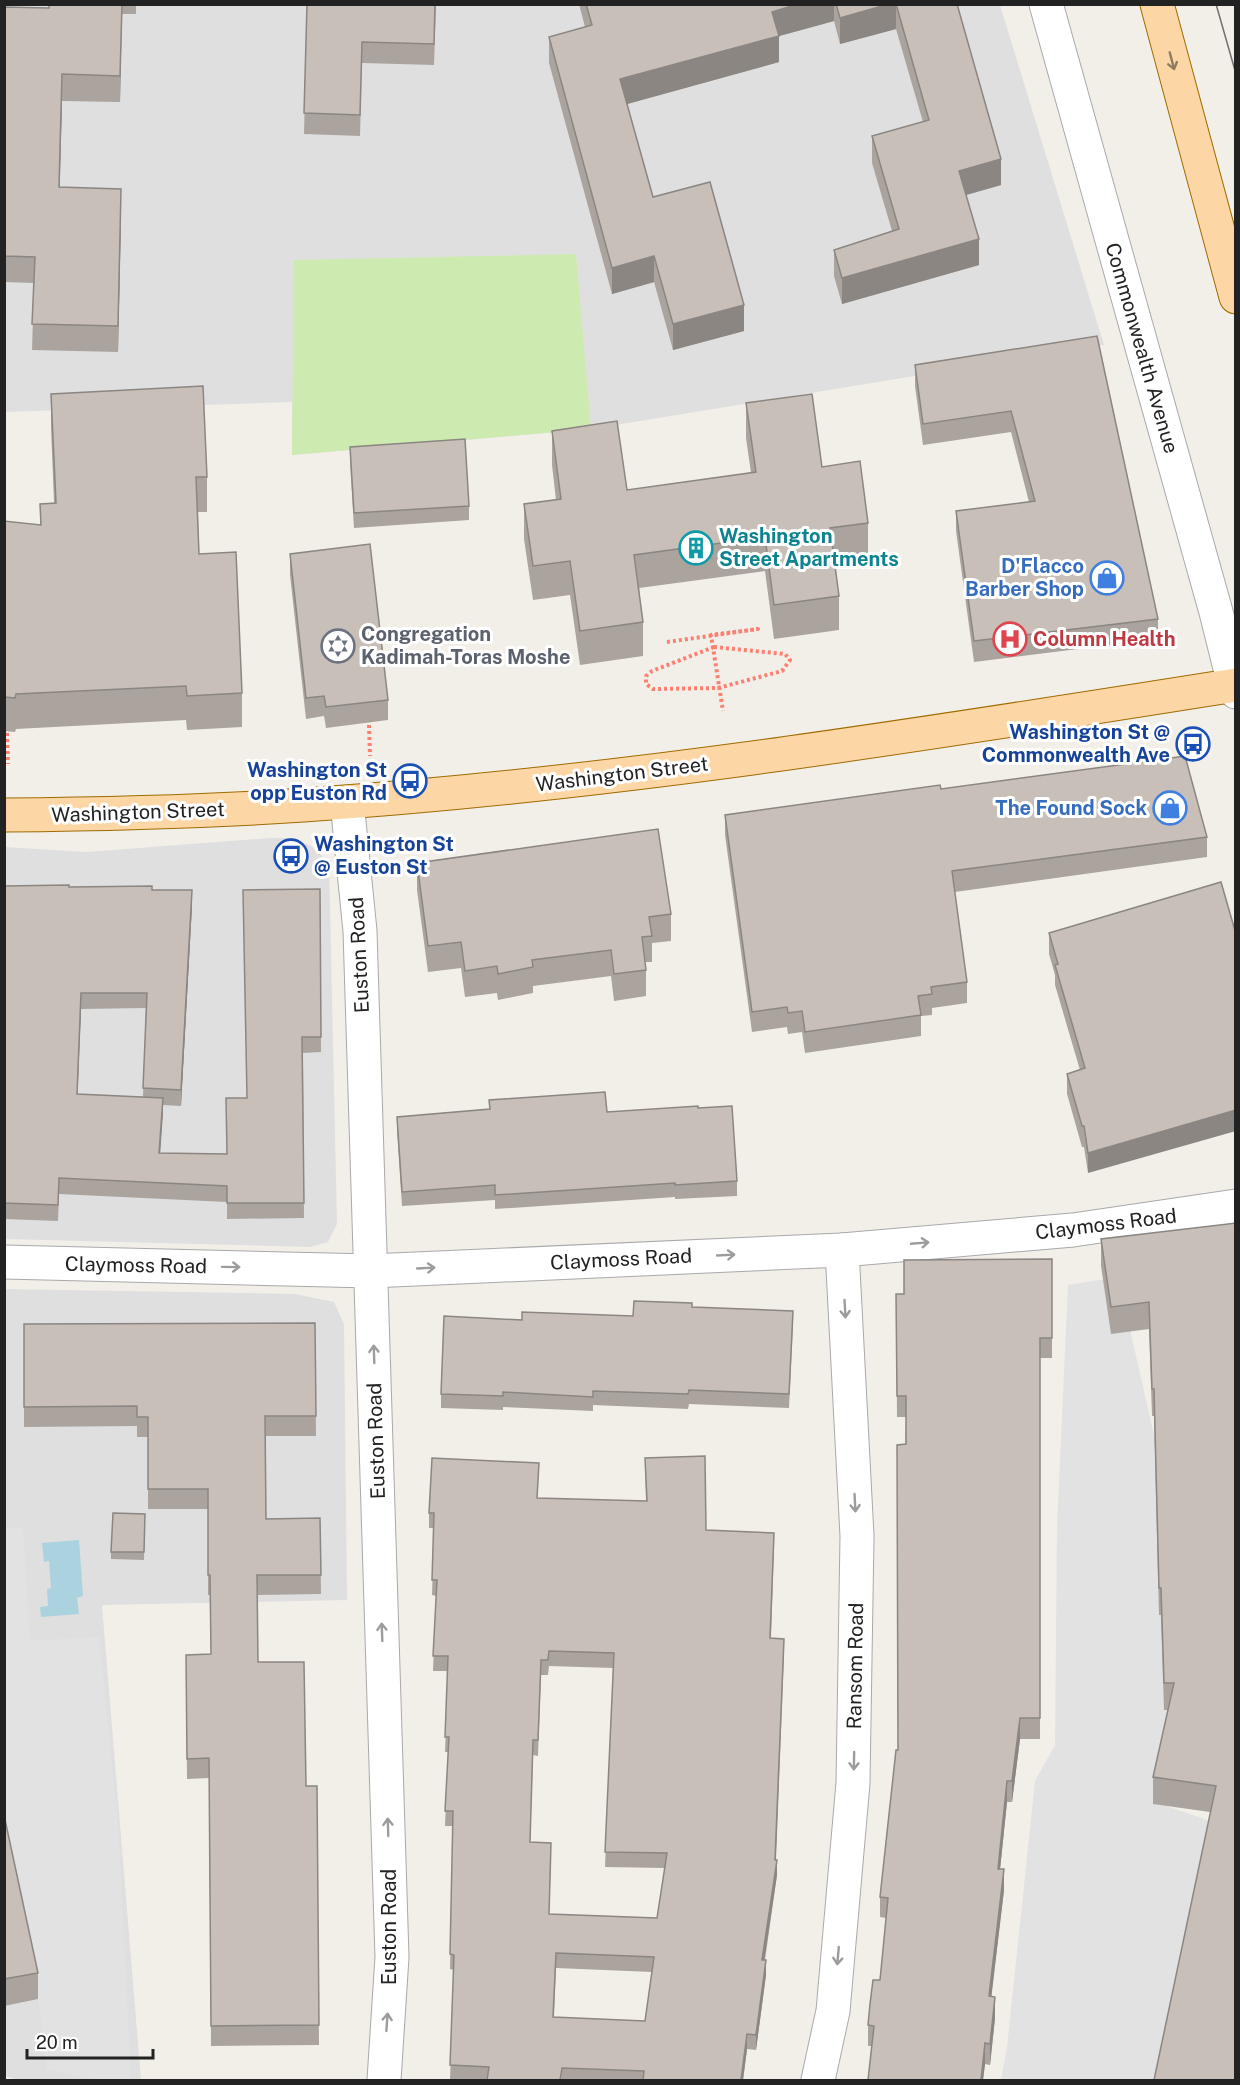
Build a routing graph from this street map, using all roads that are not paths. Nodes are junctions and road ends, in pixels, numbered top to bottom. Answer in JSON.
{"nodes":[{"id":1,"x":1046,"y":4,"type":"edge"},
{"id":2,"x":1157,"y":4,"type":"edge"},
{"id":3,"x":1236,"y":297,"type":"edge"},
{"id":4,"x":1235,"y":687,"type":"edge"},
{"id":5,"x":347,"y":802,"type":"junction"},
{"id":6,"x":4,"y":815,"type":"edge"},
{"id":7,"x":1236,"y":1206,"type":"edge"},
{"id":8,"x":842,"y":1250,"type":"junction"},
{"id":9,"x":4,"y":1262,"type":"edge"},
{"id":10,"x":371,"y":1271,"type":"junction"},
{"id":11,"x":384,"y":2080,"type":"edge"},
{"id":12,"x":818,"y":2080,"type":"edge"}],
"edges":[{"from":1,"to":4,"type":"street","name":"Commonwealth Avenue"},
{"from":2,"to":3,"type":"main road","one_way":true},
{"from":4,"to":5,"type":"main road","name":"Washington Street"},
{"from":5,"to":6,"type":"main road","name":"Washington Street"},
{"from":5,"to":10,"type":"street","name":"Euston Road"},
{"from":8,"to":7,"type":"street","name":"Claymoss Road","one_way":true},
{"from":10,"to":8,"type":"street","name":"Claymoss Road","one_way":true},
{"from":8,"to":12,"type":"street","name":"Ransom Road","one_way":true},
{"from":9,"to":10,"type":"street","name":"Claymoss Road","one_way":true},
{"from":11,"to":10,"type":"street","name":"Euston Road","one_way":true}]}
